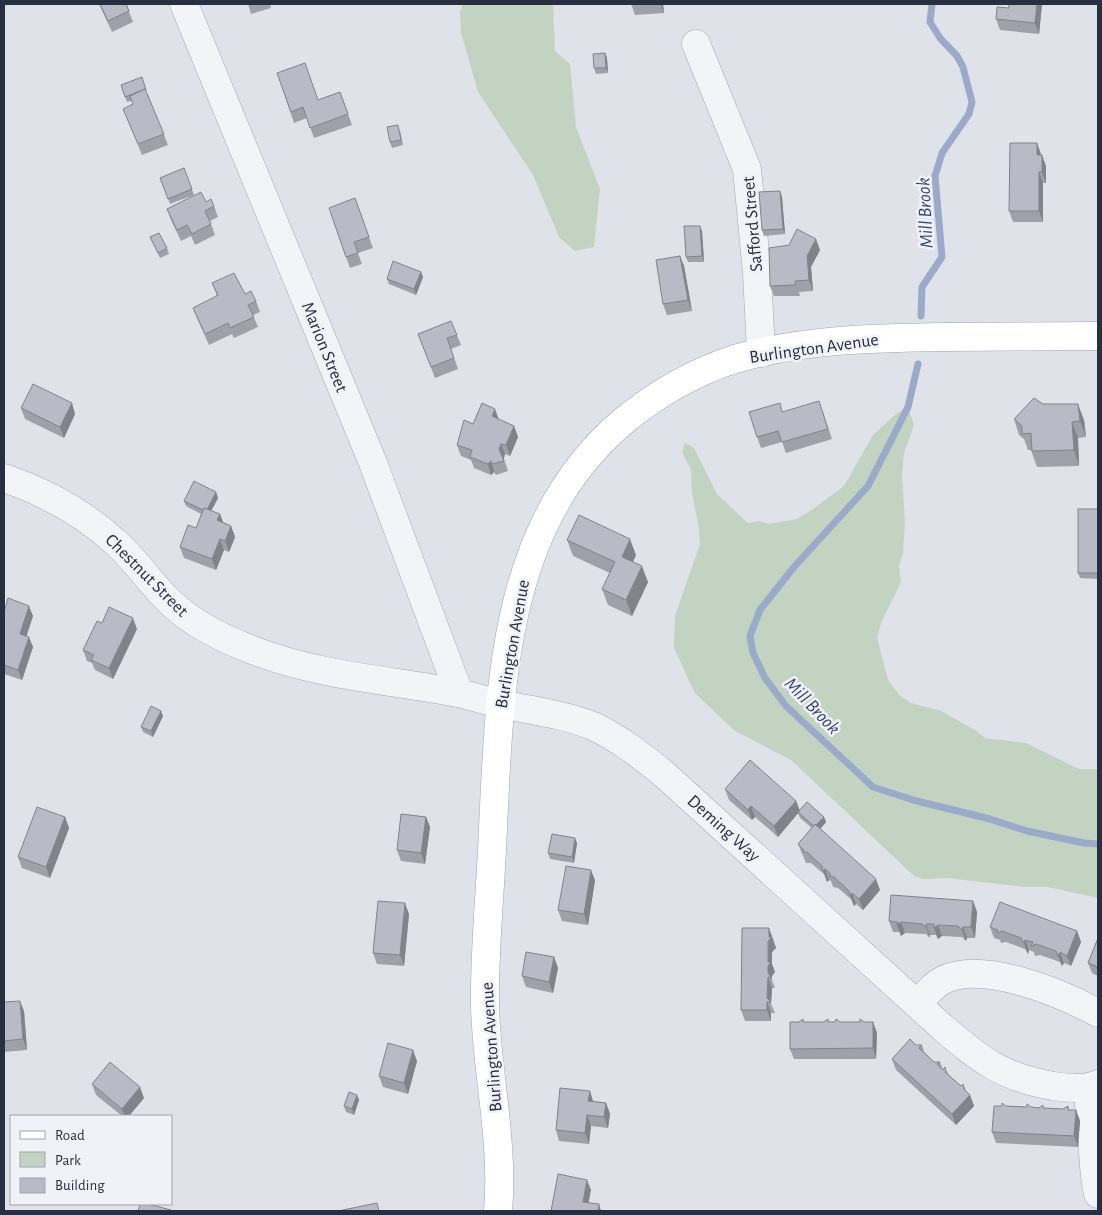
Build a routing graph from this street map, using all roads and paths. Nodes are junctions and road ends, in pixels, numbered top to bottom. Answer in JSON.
{"nodes":[{"id":1,"x":184,"y":4,"type":"edge"},
{"id":2,"x":696,"y":44,"type":"dead end"},
{"id":3,"x":1098,"y":336,"type":"edge"},
{"id":4,"x":761,"y":353,"type":"junction"},
{"id":5,"x":4,"y":478,"type":"edge"},
{"id":6,"x":459,"y":693,"type":"junction"},
{"id":7,"x":500,"y":704,"type":"junction"},
{"id":8,"x":918,"y":1004,"type":"junction"},
{"id":9,"x":1098,"y":1013,"type":"edge"},
{"id":10,"x":1092,"y":1086,"type":"edge"},
{"id":11,"x":1098,"y":1194,"type":"edge"},
{"id":12,"x":498,"y":1211,"type":"edge"}],
"edges":[{"from":1,"to":6,"type":"street","name":"Marion Street"},
{"from":2,"to":4,"type":"street","name":"Safford Street"},
{"from":3,"to":4,"type":"main road","name":"Burlington Avenue"},
{"from":4,"to":7,"type":"main road","name":"Burlington Avenue"},
{"from":5,"to":6,"type":"street","name":"Chestnut Street"},
{"from":6,"to":7,"type":"street","name":"Chestnut Street"},
{"from":7,"to":8,"type":"street","name":"Deming Way"},
{"from":7,"to":12,"type":"main road","name":"Burlington Avenue"},
{"from":8,"to":9,"type":"street"},
{"from":8,"to":10,"type":"street","name":"Deming Way"},
{"from":10,"to":11,"type":"street"}]}
